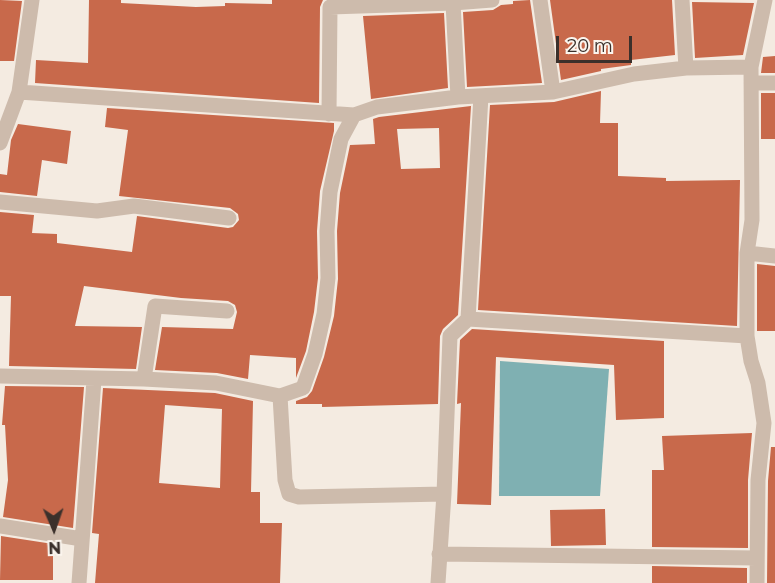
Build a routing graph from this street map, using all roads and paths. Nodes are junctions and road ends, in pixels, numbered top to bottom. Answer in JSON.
{"nodes":[{"id":1,"x":32,"y":0,"type":"edge"},
{"id":2,"x":492,"y":0,"type":"edge"},
{"id":3,"x":540,"y":0,"type":"edge"},
{"id":4,"x":682,"y":0,"type":"edge"},
{"id":5,"x":765,"y":0,"type":"edge"},
{"id":6,"x":329,"y":3,"type":"edge"},
{"id":7,"x":453,"y":3,"type":"junction"},
{"id":8,"x":751,"y":67,"type":"junction"},
{"id":9,"x":686,"y":68,"type":"junction"},
{"id":10,"x":751,"y":83,"type":"junction"},
{"id":11,"x":775,"y":83,"type":"edge"},
{"id":12,"x":19,"y":92,"type":"junction"},
{"id":13,"x":553,"y":92,"type":"junction"},
{"id":14,"x":481,"y":96,"type":"junction"},
{"id":15,"x":458,"y":97,"type":"junction"},
{"id":16,"x":329,"y":114,"type":"junction"},
{"id":17,"x":354,"y":115,"type":"junction"},
{"id":18,"x":0,"y":143,"type":"edge"},
{"id":19,"x":0,"y":202,"type":"edge"},
{"id":20,"x":229,"y":218,"type":"dead end"},
{"id":21,"x":747,"y":253,"type":"junction"},
{"id":22,"x":775,"y":256,"type":"edge"},
{"id":23,"x":227,"y":311,"type":"dead end"},
{"id":24,"x":468,"y":319,"type":"junction"},
{"id":25,"x":747,"y":336,"type":"junction"},
{"id":26,"x":0,"y":376,"type":"edge"},
{"id":27,"x":144,"y":379,"type":"junction"},
{"id":28,"x":94,"y":380,"type":"junction"},
{"id":29,"x":758,"y":383,"type":"junction"},
{"id":30,"x":775,"y":383,"type":"edge"},
{"id":31,"x":280,"y":396,"type":"junction"},
{"id":32,"x":444,"y":494,"type":"junction"},
{"id":33,"x":0,"y":526,"type":"edge"},
{"id":34,"x":82,"y":539,"type":"junction"},
{"id":35,"x":439,"y":554,"type":"junction"},
{"id":36,"x":757,"y":558,"type":"junction"},
{"id":37,"x":79,"y":583,"type":"edge"},
{"id":38,"x":438,"y":583,"type":"edge"},
{"id":39,"x":757,"y":583,"type":"edge"}],
"edges":[{"from":1,"to":12,"type":"street"},
{"from":2,"to":7,"type":"street"},
{"from":3,"to":13,"type":"street"},
{"from":4,"to":9,"type":"street"},
{"from":5,"to":8,"type":"street"},
{"from":6,"to":7,"type":"street"},
{"from":6,"to":16,"type":"street"},
{"from":7,"to":15,"type":"street"},
{"from":8,"to":9,"type":"street"},
{"from":8,"to":10,"type":"street"},
{"from":9,"to":13,"type":"street"},
{"from":10,"to":11,"type":"street"},
{"from":10,"to":21,"type":"street"},
{"from":12,"to":16,"type":"street"},
{"from":12,"to":18,"type":"street"},
{"from":13,"to":14,"type":"street"},
{"from":14,"to":15,"type":"street"},
{"from":14,"to":24,"type":"street"},
{"from":15,"to":17,"type":"street"},
{"from":16,"to":17,"type":"street"},
{"from":17,"to":31,"type":"street"},
{"from":19,"to":20,"type":"street"},
{"from":21,"to":22,"type":"street"},
{"from":21,"to":25,"type":"street"},
{"from":23,"to":27,"type":"street"},
{"from":24,"to":25,"type":"street"},
{"from":24,"to":32,"type":"street"},
{"from":25,"to":29,"type":"street"},
{"from":26,"to":28,"type":"street"},
{"from":27,"to":28,"type":"street"},
{"from":27,"to":31,"type":"street"},
{"from":28,"to":34,"type":"street"},
{"from":29,"to":30,"type":"street"},
{"from":29,"to":36,"type":"street"},
{"from":31,"to":32,"type":"street"},
{"from":32,"to":35,"type":"street"},
{"from":33,"to":34,"type":"street"},
{"from":34,"to":37,"type":"street"},
{"from":35,"to":36,"type":"street"},
{"from":35,"to":38,"type":"street"},
{"from":36,"to":39,"type":"street"}]}
